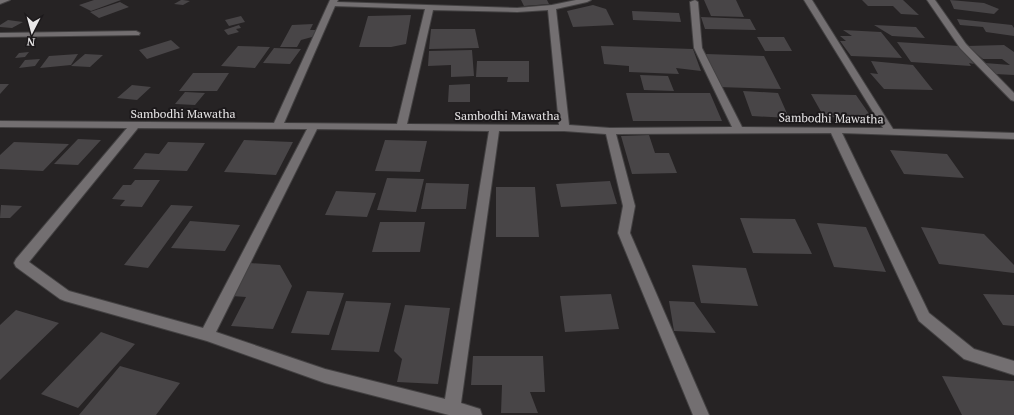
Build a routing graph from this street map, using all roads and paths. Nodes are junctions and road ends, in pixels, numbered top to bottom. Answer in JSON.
{"nodes":[{"id":1,"x":6,"y":0,"type":"edge"},
{"id":2,"x":587,"y":0,"type":"edge"},
{"id":3,"x":808,"y":0,"type":"edge"},
{"id":4,"x":931,"y":0,"type":"edge"},
{"id":5,"x":0,"y":2,"type":"edge"},
{"id":6,"x":334,"y":2,"type":"edge"},
{"id":7,"x":694,"y":2,"type":"dead end"},
{"id":8,"x":552,"y":7,"type":"junction"},
{"id":9,"x":428,"y":8,"type":"junction"},
{"id":10,"x":136,"y":33,"type":"dead end"},
{"id":11,"x":0,"y":34,"type":"edge"},
{"id":12,"x":1014,"y":98,"type":"edge"},
{"id":13,"x":0,"y":124,"type":"edge"},
{"id":14,"x":135,"y":125,"type":"junction"},
{"id":15,"x":278,"y":126,"type":"junction"},
{"id":16,"x":313,"y":127,"type":"junction"},
{"id":17,"x":401,"y":127,"type":"junction"},
{"id":18,"x":564,"y":128,"type":"junction"},
{"id":19,"x":494,"y":129,"type":"junction"},
{"id":20,"x":610,"y":130,"type":"junction"},
{"id":21,"x":738,"y":130,"type":"junction"},
{"id":22,"x":835,"y":130,"type":"junction"},
{"id":23,"x":890,"y":132,"type":"junction"},
{"id":24,"x":1014,"y":136,"type":"edge"},
{"id":25,"x":207,"y":334,"type":"junction"},
{"id":26,"x":1014,"y":368,"type":"edge"},
{"id":27,"x":452,"y":408,"type":"junction"},
{"id":28,"x":474,"y":415,"type":"edge"},
{"id":29,"x":701,"y":415,"type":"edge"}],
"edges":[{"from":1,"to":5,"type":"street"},
{"from":2,"to":8,"type":"street"},
{"from":3,"to":23,"type":"street"},
{"from":4,"to":12,"type":"street"},
{"from":6,"to":9,"type":"street"},
{"from":6,"to":15,"type":"street"},
{"from":7,"to":21,"type":"street"},
{"from":8,"to":9,"type":"street"},
{"from":8,"to":18,"type":"street"},
{"from":9,"to":17,"type":"street"},
{"from":10,"to":11,"type":"street"},
{"from":13,"to":14,"type":"street","name":"Sambodhi Mawatha"},
{"from":14,"to":15,"type":"street","name":"Sambodhi Mawatha"},
{"from":14,"to":25,"type":"street"},
{"from":15,"to":16,"type":"street","name":"Sambodhi Mawatha"},
{"from":16,"to":17,"type":"street","name":"Sambodhi Mawatha"},
{"from":16,"to":25,"type":"street"},
{"from":17,"to":19,"type":"street","name":"Sambodhi Mawatha"},
{"from":18,"to":19,"type":"street","name":"Sambodhi Mawatha"},
{"from":18,"to":20,"type":"street","name":"Sambodhi Mawatha"},
{"from":19,"to":27,"type":"street"},
{"from":20,"to":21,"type":"street","name":"Sambodhi Mawatha"},
{"from":20,"to":29,"type":"street"},
{"from":21,"to":22,"type":"street","name":"Sambodhi Mawatha"},
{"from":22,"to":23,"type":"street","name":"Sambodhi Mawatha"},
{"from":22,"to":26,"type":"street"},
{"from":23,"to":24,"type":"street","name":"Sambodhi Mawatha"},
{"from":25,"to":27,"type":"street"},
{"from":27,"to":28,"type":"street"}]}
